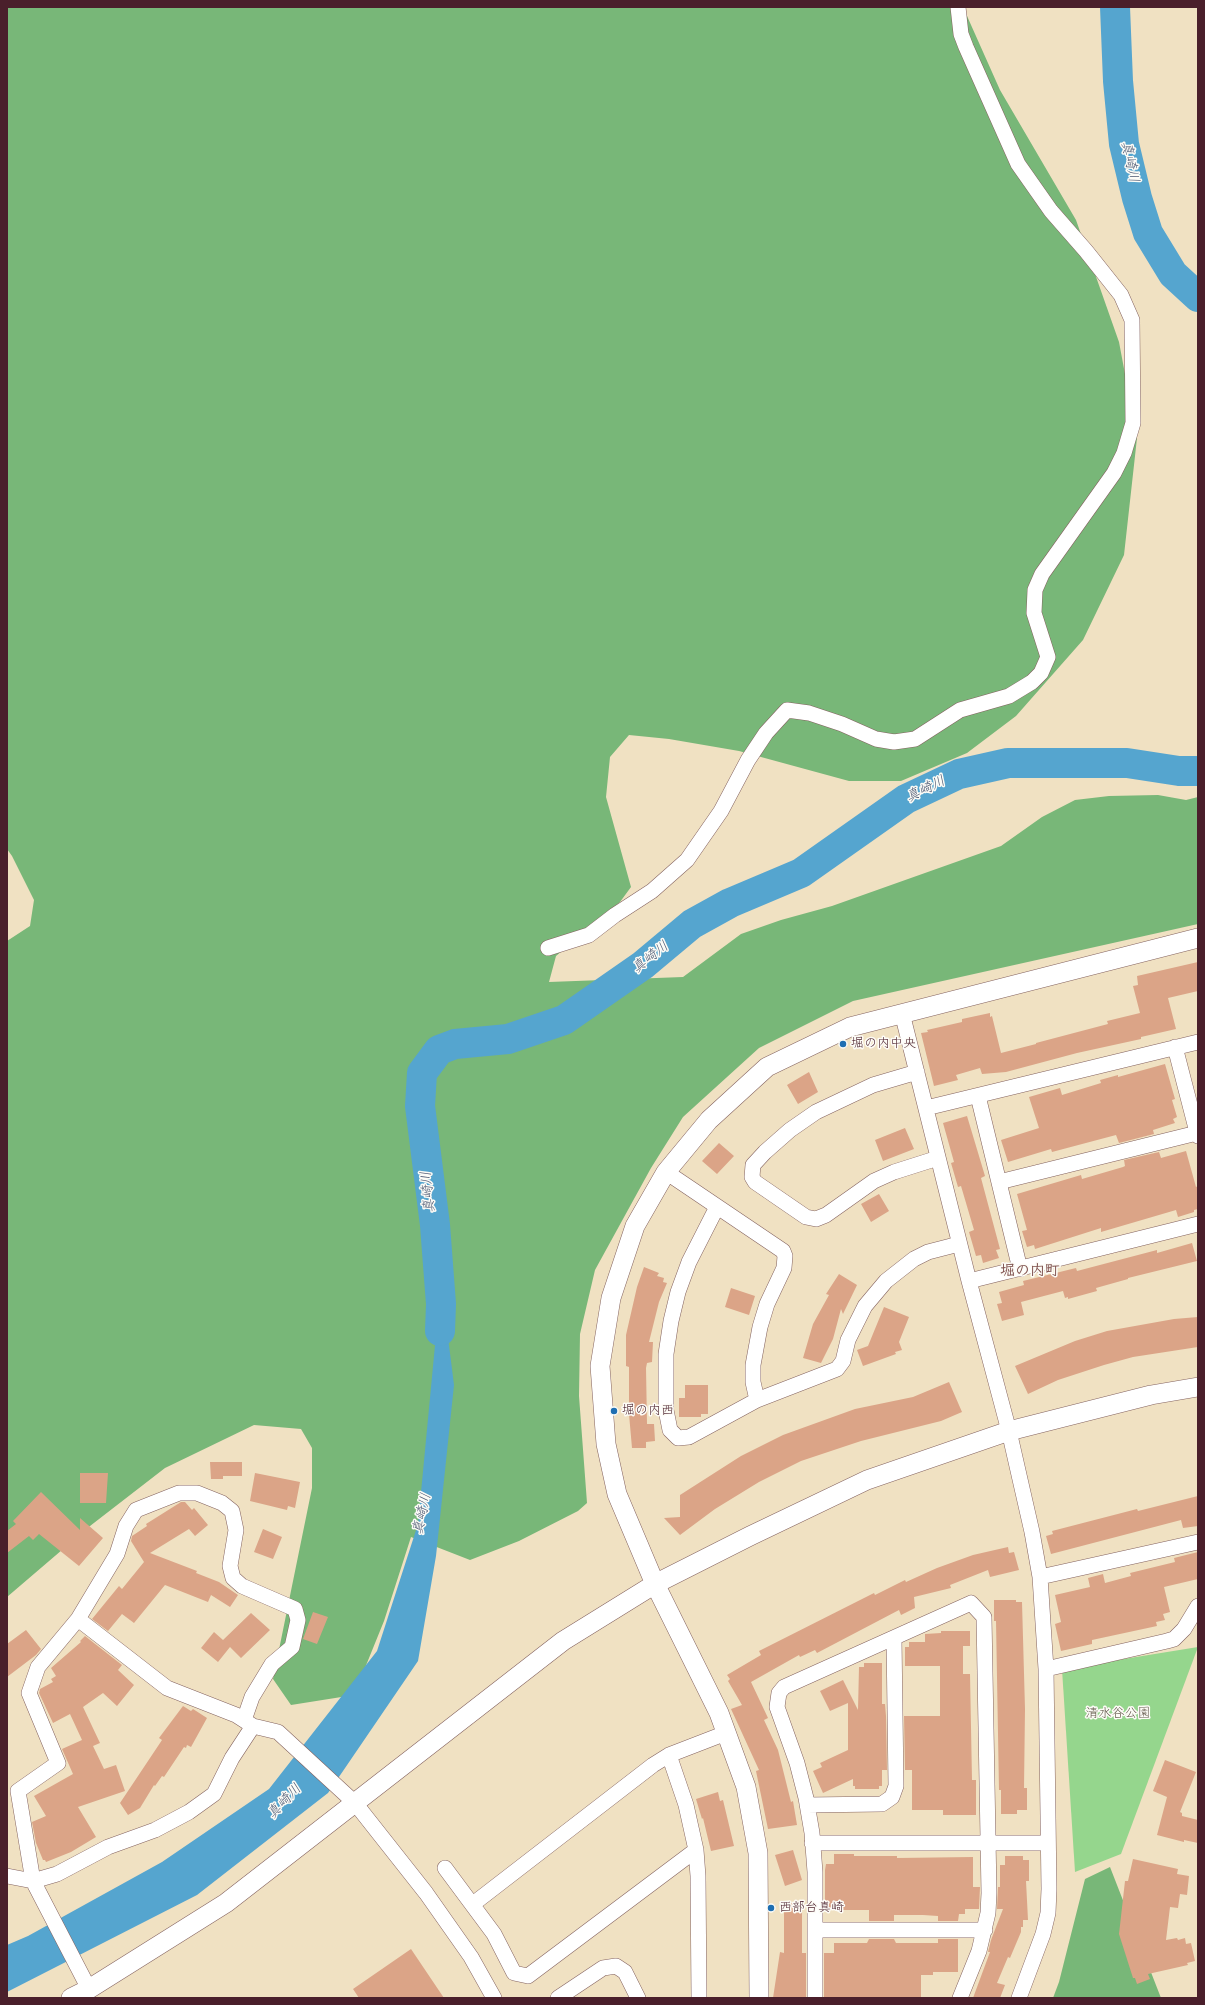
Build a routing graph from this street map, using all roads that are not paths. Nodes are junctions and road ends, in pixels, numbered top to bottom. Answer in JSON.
{"nodes":[{"id":1,"x":958,"y":7,"type":"edge"},
{"id":2,"x":1198,"y":938,"type":"edge"},
{"id":3,"x":548,"y":948,"type":"dead end"},
{"id":4,"x":902,"y":1013,"type":"junction"},
{"id":5,"x":1198,"y":1042,"type":"edge"},
{"id":6,"x":1175,"y":1047,"type":"junction"},
{"id":7,"x":917,"y":1072,"type":"junction"},
{"id":8,"x":978,"y":1096,"type":"junction"},
{"id":9,"x":926,"y":1108,"type":"junction"},
{"id":10,"x":1198,"y":1134,"type":"edge"},
{"id":11,"x":938,"y":1158,"type":"junction"},
{"id":12,"x":666,"y":1172,"type":"junction"},
{"id":13,"x":999,"y":1182,"type":"junction"},
{"id":14,"x":717,"y":1207,"type":"junction"},
{"id":15,"x":1198,"y":1224,"type":"edge"},
{"id":16,"x":959,"y":1244,"type":"junction"},
{"id":17,"x":1020,"y":1269,"type":"junction"},
{"id":18,"x":969,"y":1282,"type":"junction"},
{"id":19,"x":1198,"y":1387,"type":"edge"},
{"id":20,"x":757,"y":1400,"type":"junction"},
{"id":21,"x":1009,"y":1431,"type":"junction"},
{"id":22,"x":1198,"y":1542,"type":"edge"},
{"id":23,"x":1040,"y":1577,"type":"junction"},
{"id":24,"x":656,"y":1584,"type":"junction"},
{"id":25,"x":1198,"y":1606,"type":"edge"},
{"id":26,"x":78,"y":1619,"type":"junction"},
{"id":27,"x":894,"y":1638,"type":"junction"},
{"id":28,"x":1046,"y":1668,"type":"junction"},
{"id":29,"x":249,"y":1723,"type":"junction"},
{"id":30,"x":726,"y":1733,"type":"junction"},
{"id":31,"x":669,"y":1756,"type":"junction"},
{"id":32,"x":355,"y":1803,"type":"junction"},
{"id":33,"x":807,"y":1805,"type":"junction"},
{"id":34,"x":812,"y":1843,"type":"junction"},
{"id":35,"x":988,"y":1843,"type":"junction"},
{"id":36,"x":1048,"y":1843,"type":"junction"},
{"id":37,"x":696,"y":1850,"type":"junction"},
{"id":38,"x":445,"y":1868,"type":"dead end"},
{"id":39,"x":7,"y":1876,"type":"edge"},
{"id":40,"x":33,"y":1881,"type":"junction"},
{"id":41,"x":473,"y":1904,"type":"junction"},
{"id":42,"x":815,"y":1930,"type":"junction"},
{"id":43,"x":984,"y":1930,"type":"junction"},
{"id":44,"x":89,"y":1989,"type":"junction"},
{"id":45,"x":71,"y":1998,"type":"edge"},
{"id":46,"x":494,"y":1998,"type":"edge"},
{"id":47,"x":558,"y":1998,"type":"edge"},
{"id":48,"x":638,"y":1998,"type":"edge"},
{"id":49,"x":699,"y":1998,"type":"edge"},
{"id":50,"x":759,"y":1998,"type":"edge"},
{"id":51,"x":815,"y":1998,"type":"edge"},
{"id":52,"x":960,"y":1998,"type":"edge"},
{"id":53,"x":1019,"y":1998,"type":"edge"}],
"edges":[{"from":1,"to":3,"type":"street"},
{"from":2,"to":4,"type":"street"},
{"from":4,"to":7,"type":"street"},
{"from":4,"to":12,"type":"street"},
{"from":5,"to":6,"type":"street"},
{"from":6,"to":8,"type":"street"},
{"from":6,"to":10,"type":"street"},
{"from":7,"to":9,"type":"street"},
{"from":7,"to":11,"type":"street"},
{"from":8,"to":9,"type":"street"},
{"from":8,"to":13,"type":"street"},
{"from":9,"to":11,"type":"street"},
{"from":10,"to":13,"type":"street"},
{"from":11,"to":16,"type":"street"},
{"from":12,"to":14,"type":"street"},
{"from":12,"to":24,"type":"street"},
{"from":13,"to":17,"type":"street"},
{"from":14,"to":20,"type":"street"},
{"from":14,"to":20,"type":"street"},
{"from":15,"to":17,"type":"street"},
{"from":16,"to":18,"type":"street"},
{"from":16,"to":20,"type":"street"},
{"from":17,"to":18,"type":"street"},
{"from":18,"to":21,"type":"street"},
{"from":19,"to":21,"type":"street"},
{"from":21,"to":23,"type":"street"},
{"from":21,"to":24,"type":"street"},
{"from":22,"to":23,"type":"street"},
{"from":23,"to":28,"type":"street"},
{"from":24,"to":30,"type":"street"},
{"from":24,"to":32,"type":"street"},
{"from":25,"to":28,"type":"street"},
{"from":26,"to":29,"type":"street"},
{"from":26,"to":29,"type":"street"},
{"from":26,"to":40,"type":"street"},
{"from":27,"to":33,"type":"street"},
{"from":27,"to":33,"type":"street"},
{"from":27,"to":35,"type":"street"},
{"from":28,"to":36,"type":"street"},
{"from":29,"to":32,"type":"street"},
{"from":29,"to":40,"type":"street"},
{"from":30,"to":31,"type":"street"},
{"from":30,"to":50,"type":"street"},
{"from":31,"to":37,"type":"street"},
{"from":31,"to":41,"type":"street"},
{"from":32,"to":44,"type":"street"},
{"from":32,"to":46,"type":"street"},
{"from":33,"to":34,"type":"street"},
{"from":34,"to":35,"type":"street"},
{"from":34,"to":42,"type":"street"},
{"from":35,"to":36,"type":"street"},
{"from":35,"to":43,"type":"street"},
{"from":36,"to":53,"type":"street"},
{"from":37,"to":41,"type":"street"},
{"from":37,"to":49,"type":"street"},
{"from":38,"to":41,"type":"street"},
{"from":39,"to":40,"type":"street"},
{"from":40,"to":44,"type":"street"},
{"from":42,"to":43,"type":"street"},
{"from":42,"to":51,"type":"street"},
{"from":43,"to":52,"type":"street"},
{"from":44,"to":45,"type":"street"},
{"from":47,"to":48,"type":"street"}]}
